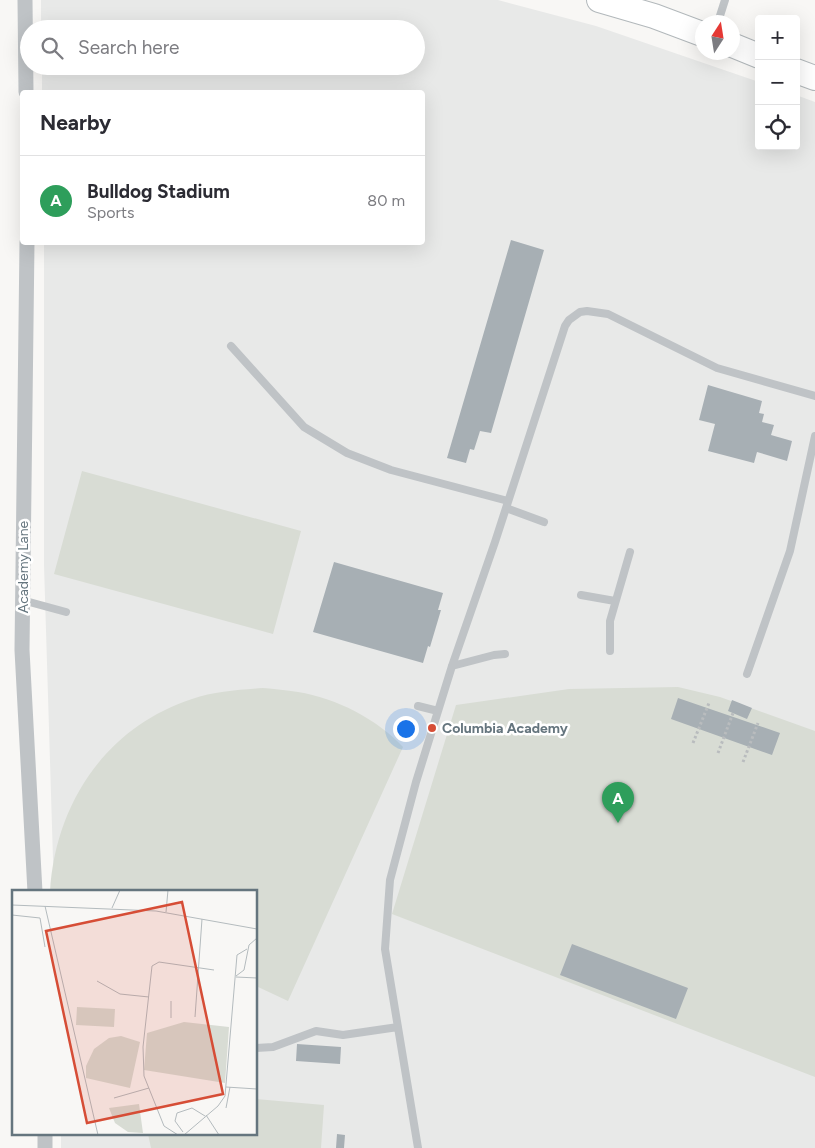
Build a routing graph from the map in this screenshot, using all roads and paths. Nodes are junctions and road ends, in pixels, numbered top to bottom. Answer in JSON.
{"nodes":[{"id":1,"x":25,"y":0,"type":"edge"},
{"id":2,"x":599,"y":0,"type":"edge"},
{"id":3,"x":725,"y":0,"type":"edge"},
{"id":4,"x":720,"y":15,"type":"edge"},
{"id":5,"x":25,"y":20,"type":"edge"},
{"id":6,"x":695,"y":31,"type":"edge"},
{"id":7,"x":740,"y":48,"type":"edge"},
{"id":8,"x":755,"y":54,"type":"edge"},
{"id":9,"x":800,"y":72,"type":"edge"},
{"id":10,"x":26,"y":75,"type":"edge"},
{"id":11,"x":815,"y":78,"type":"edge"},
{"id":12,"x":26,"y":90,"type":"edge"},
{"id":13,"x":27,"y":245,"type":"edge"},
{"id":14,"x":231,"y":346,"type":"dead end"},
{"id":15,"x":815,"y":396,"type":"edge"},
{"id":16,"x":815,"y":436,"type":"edge"},
{"id":17,"x":507,"y":505,"type":"junction"},
{"id":18,"x":544,"y":522,"type":"dead end"},
{"id":19,"x":630,"y":552,"type":"dead end"},
{"id":20,"x":581,"y":595,"type":"dead end"},
{"id":21,"x":22,"y":600,"type":"junction"},
{"id":22,"x":616,"y":601,"type":"junction"},
{"id":23,"x":66,"y":612,"type":"dead end"},
{"id":24,"x":610,"y":651,"type":"dead end"},
{"id":25,"x":505,"y":654,"type":"dead end"},
{"id":26,"x":452,"y":666,"type":"junction"},
{"id":27,"x":747,"y":674,"type":"dead end"},
{"id":28,"x":709,"y":703,"type":"dead end"},
{"id":29,"x":418,"y":706,"type":"dead end"},
{"id":30,"x":438,"y":711,"type":"junction"},
{"id":31,"x":733,"y":713,"type":"dead end"},
{"id":32,"x":758,"y":723,"type":"dead end"},
{"id":33,"x":693,"y":743,"type":"dead end"},
{"id":34,"x":718,"y":752,"type":"dead end"},
{"id":35,"x":743,"y":762,"type":"dead end"},
{"id":36,"x":35,"y":890,"type":"edge"},
{"id":37,"x":398,"y":1027,"type":"junction"},
{"id":38,"x":258,"y":1048,"type":"edge"},
{"id":39,"x":418,"y":1148,"type":"edge"}],
"edges":[{"from":1,"to":5,"type":"street"},
{"from":2,"to":6,"type":"main road"},
{"from":3,"to":4,"type":"lane"},
{"from":7,"to":8,"type":"main road"},
{"from":9,"to":11,"type":"main road"},
{"from":10,"to":12,"type":"street"},
{"from":13,"to":21,"type":"street","name":"Academy Lane"},
{"from":14,"to":17,"type":"lane"},
{"from":15,"to":17,"type":"lane"},
{"from":16,"to":27,"type":"lane"},
{"from":17,"to":18,"type":"lane"},
{"from":17,"to":26,"type":"lane"},
{"from":19,"to":22,"type":"lane"},
{"from":20,"to":22,"type":"lane"},
{"from":21,"to":23,"type":"lane"},
{"from":21,"to":36,"type":"street","name":"Academy Lane"},
{"from":22,"to":24,"type":"lane"},
{"from":25,"to":26,"type":"lane"},
{"from":26,"to":30,"type":"lane"},
{"from":28,"to":33,"type":"path"},
{"from":29,"to":30,"type":"lane"},
{"from":30,"to":37,"type":"lane"},
{"from":31,"to":34,"type":"path"},
{"from":32,"to":35,"type":"path"},
{"from":37,"to":38,"type":"lane"},
{"from":37,"to":39,"type":"lane"}]}
